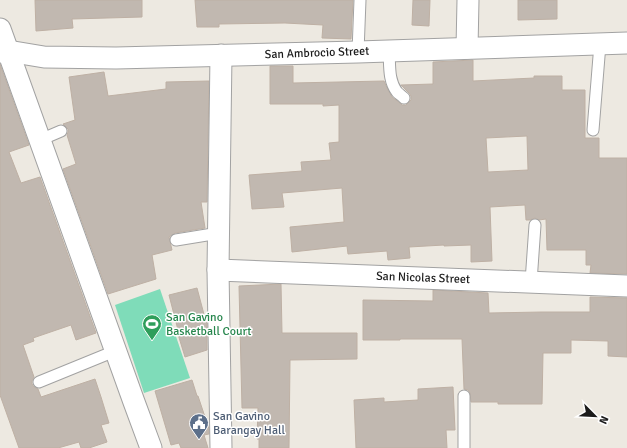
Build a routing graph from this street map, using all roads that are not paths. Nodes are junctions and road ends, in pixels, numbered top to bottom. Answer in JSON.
{"nodes":[{"id":1,"x":360,"y":0,"type":"edge"},
{"id":2,"x":468,"y":0,"type":"edge"},
{"id":3,"x":0,"y":28,"type":"edge"},
{"id":4,"x":627,"y":43,"type":"edge"},
{"id":5,"x":600,"y":44,"type":"junction"},
{"id":6,"x":466,"y":48,"type":"junction"},
{"id":7,"x":389,"y":51,"type":"junction"},
{"id":8,"x":4,"y":52,"type":"edge"},
{"id":9,"x":358,"y":52,"type":"junction"},
{"id":10,"x":221,"y":56,"type":"junction"},
{"id":11,"x":404,"y":98,"type":"dead end"},
{"id":12,"x":593,"y":130,"type":"dead end"},
{"id":13,"x":61,"y":131,"type":"dead end"},
{"id":14,"x":40,"y":140,"type":"junction"},
{"id":15,"x":535,"y":226,"type":"dead end"},
{"id":16,"x":219,"y":233,"type":"junction"},
{"id":17,"x":176,"y":240,"type":"dead end"},
{"id":18,"x":218,"y":270,"type":"junction"},
{"id":19,"x":532,"y":282,"type":"junction"},
{"id":20,"x":627,"y":286,"type":"edge"},
{"id":21,"x":115,"y":351,"type":"junction"},
{"id":22,"x":39,"y":382,"type":"dead end"},
{"id":23,"x":464,"y":396,"type":"dead end"},
{"id":24,"x":151,"y":448,"type":"edge"},
{"id":25,"x":222,"y":448,"type":"edge"},
{"id":26,"x":464,"y":448,"type":"edge"}],
"edges":[{"from":1,"to":9,"type":"lane"},
{"from":2,"to":6,"type":"street"},
{"from":3,"to":8,"type":"street"},
{"from":4,"to":5,"type":"street","name":"San Ambrocio Street"},
{"from":5,"to":6,"type":"street","name":"San Ambrocio Street"},
{"from":5,"to":12,"type":"lane"},
{"from":6,"to":7,"type":"street","name":"San Ambrocio Street"},
{"from":7,"to":9,"type":"street","name":"San Ambrocio Street"},
{"from":7,"to":11,"type":"lane"},
{"from":8,"to":10,"type":"street","name":"San Ambrocio Street"},
{"from":8,"to":14,"type":"street"},
{"from":9,"to":10,"type":"street","name":"San Ambrocio Street"},
{"from":10,"to":16,"type":"street"},
{"from":13,"to":14,"type":"lane"},
{"from":14,"to":21,"type":"street"},
{"from":15,"to":19,"type":"lane"},
{"from":16,"to":17,"type":"lane"},
{"from":16,"to":18,"type":"street"},
{"from":18,"to":19,"type":"street","name":"San Nicolas Street"},
{"from":18,"to":25,"type":"street"},
{"from":19,"to":20,"type":"street","name":"San Nicolas Street"},
{"from":21,"to":22,"type":"lane"},
{"from":21,"to":24,"type":"street"},
{"from":23,"to":26,"type":"lane"}]}
